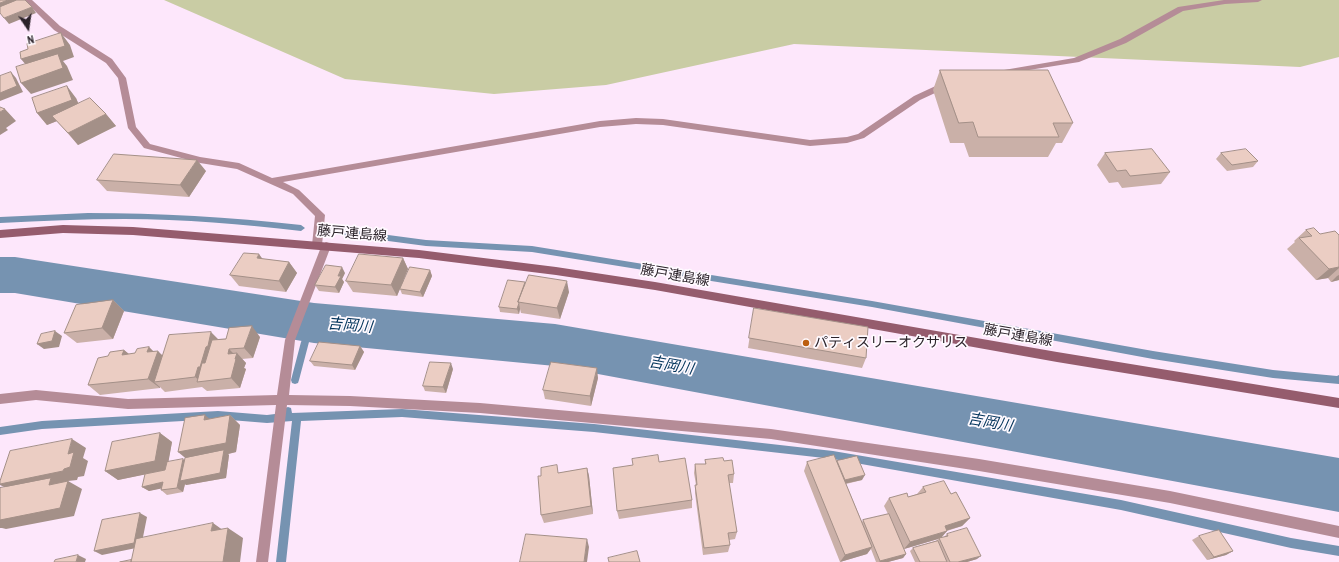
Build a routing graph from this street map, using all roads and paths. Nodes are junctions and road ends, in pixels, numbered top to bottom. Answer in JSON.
{"nodes":[{"id":1,"x":28,"y":0,"type":"edge"},
{"id":2,"x":1258,"y":0,"type":"edge"},
{"id":3,"x":999,"y":72,"type":"edge"},
{"id":4,"x":954,"y":82,"type":"edge"},
{"id":5,"x":271,"y":181,"type":"junction"},
{"id":6,"x":0,"y":234,"type":"edge"},
{"id":7,"x":321,"y":246,"type":"junction"},
{"id":8,"x":0,"y":399,"type":"edge"},
{"id":9,"x":1339,"y":403,"type":"edge"},
{"id":10,"x":281,"y":411,"type":"junction"},
{"id":11,"x":1339,"y":532,"type":"edge"},
{"id":12,"x":262,"y":562,"type":"edge"}],
"edges":[{"from":1,"to":5,"type":"street"},
{"from":2,"to":3,"type":"street"},
{"from":4,"to":5,"type":"street"},
{"from":5,"to":7,"type":"street"},
{"from":6,"to":7,"type":"main road","name":"藤戸連島線"},
{"from":7,"to":9,"type":"main road","name":"藤戸連島線"},
{"from":7,"to":10,"type":"street"},
{"from":8,"to":10,"type":"street"},
{"from":10,"to":11,"type":"street"},
{"from":10,"to":12,"type":"street"}]}
